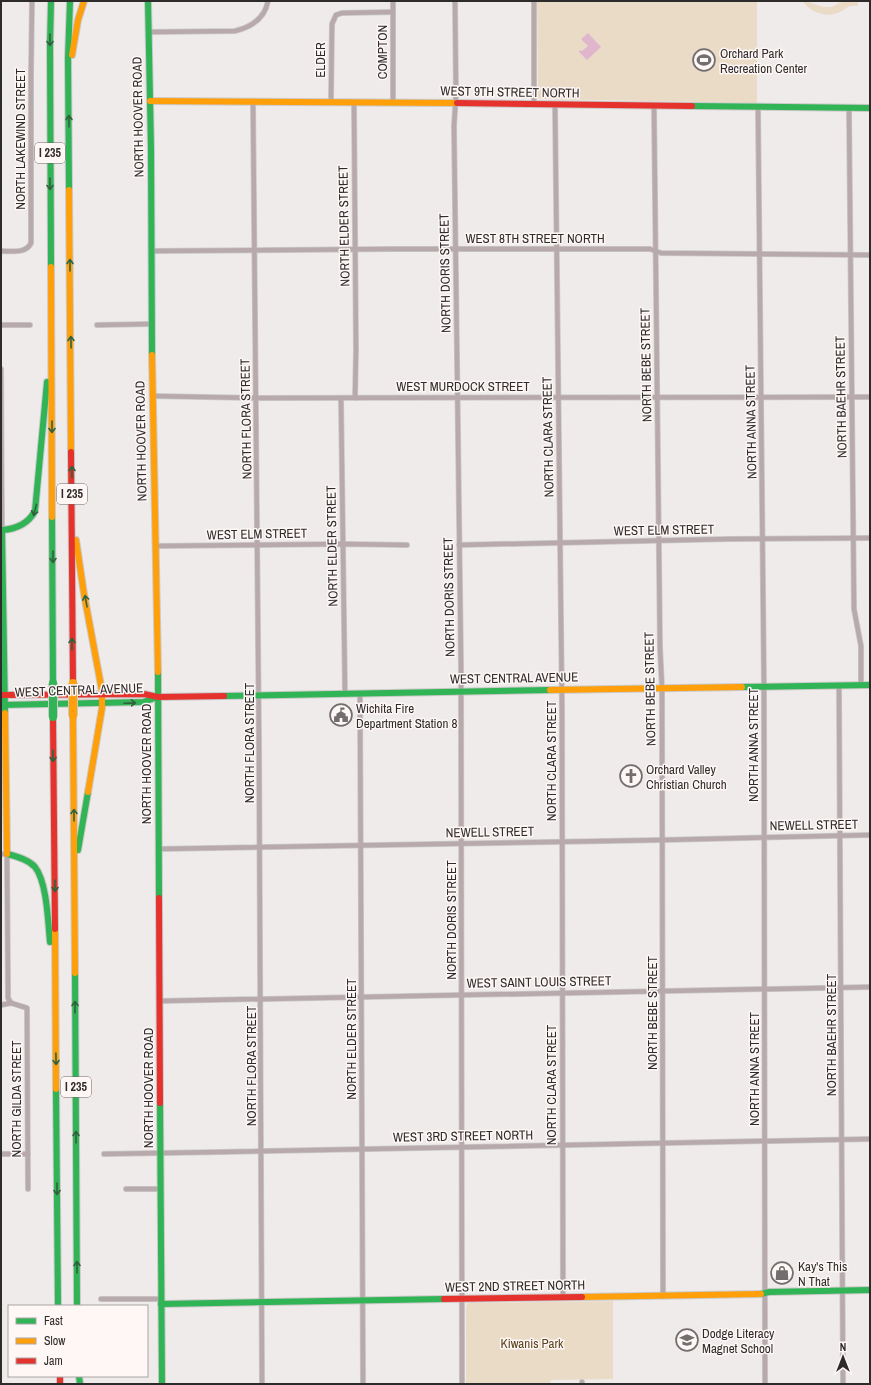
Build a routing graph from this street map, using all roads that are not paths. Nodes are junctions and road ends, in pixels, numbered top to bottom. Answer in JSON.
{"nodes":[{"id":1,"x":32,"y":1,"type":"edge"},
{"id":2,"x":51,"y":1,"type":"edge"},
{"id":3,"x":70,"y":1,"type":"edge"},
{"id":4,"x":84,"y":1,"type":"edge"},
{"id":5,"x":148,"y":1,"type":"edge"},
{"id":6,"x":268,"y":1,"type":"edge"},
{"id":7,"x":392,"y":1,"type":"edge"},
{"id":8,"x":455,"y":1,"type":"edge"},
{"id":9,"x":534,"y":1,"type":"edge"},
{"id":10,"x":393,"y":12,"type":"junction"},
{"id":11,"x":149,"y":32,"type":"junction"},
{"id":12,"x":68,"y":78,"type":"junction"},
{"id":13,"x":150,"y":101,"type":"junction"},
{"id":14,"x":254,"y":101,"type":"junction"},
{"id":15,"x":332,"y":101,"type":"junction"},
{"id":16,"x":354,"y":102,"type":"junction"},
{"id":17,"x":393,"y":102,"type":"junction"},
{"id":18,"x":455,"y":103,"type":"junction"},
{"id":19,"x":534,"y":104,"type":"junction"},
{"id":20,"x":555,"y":104,"type":"junction"},
{"id":21,"x":654,"y":105,"type":"junction"},
{"id":22,"x":758,"y":107,"type":"junction"},
{"id":23,"x":849,"y":108,"type":"junction"},
{"id":24,"x":870,"y":108,"type":"edge"},
{"id":25,"x":456,"y":249,"type":"junction"},
{"id":26,"x":556,"y":249,"type":"junction"},
{"id":27,"x":356,"y":250,"type":"junction"},
{"id":28,"x":1,"y":251,"type":"edge"},
{"id":29,"x":151,"y":251,"type":"junction"},
{"id":30,"x":255,"y":251,"type":"junction"},
{"id":31,"x":656,"y":251,"type":"junction"},
{"id":32,"x":760,"y":254,"type":"junction"},
{"id":33,"x":850,"y":255,"type":"junction"},
{"id":34,"x":870,"y":255,"type":"edge"},
{"id":35,"x":150,"y":324,"type":"junction"},
{"id":36,"x":1,"y":325,"type":"edge"},
{"id":37,"x":30,"y":325,"type":"dead end"},
{"id":38,"x":98,"y":325,"type":"dead end"},
{"id":39,"x":52,"y":346,"type":"junction"},
{"id":40,"x":1,"y":369,"type":"edge"},
{"id":41,"x":152,"y":396,"type":"junction"},
{"id":42,"x":558,"y":397,"type":"junction"},
{"id":43,"x":658,"y":397,"type":"junction"},
{"id":44,"x":761,"y":397,"type":"junction"},
{"id":45,"x":852,"y":397,"type":"junction"},
{"id":46,"x":870,"y":397,"type":"edge"},
{"id":47,"x":256,"y":398,"type":"junction"},
{"id":48,"x":341,"y":398,"type":"junction"},
{"id":49,"x":355,"y":398,"type":"junction"},
{"id":50,"x":457,"y":398,"type":"junction"},
{"id":51,"x":1,"y":400,"type":"edge"},
{"id":52,"x":72,"y":502,"type":"junction"},
{"id":53,"x":2,"y":530,"type":"junction"},
{"id":54,"x":854,"y":538,"type":"junction"},
{"id":55,"x":870,"y":538,"type":"edge"},
{"id":56,"x":763,"y":539,"type":"junction"},
{"id":57,"x":659,"y":541,"type":"junction"},
{"id":58,"x":560,"y":543,"type":"junction"},
{"id":59,"x":343,"y":544,"type":"junction"},
{"id":60,"x":407,"y":545,"type":"dead end"},
{"id":61,"x":459,"y":545,"type":"junction"},
{"id":62,"x":156,"y":546,"type":"junction"},
{"id":63,"x":258,"y":546,"type":"junction"},
{"id":64,"x":1,"y":550,"type":"edge"},
{"id":65,"x":866,"y":685,"type":"edge"},
{"id":66,"x":839,"y":686,"type":"junction"},
{"id":67,"x":764,"y":687,"type":"junction"},
{"id":68,"x":662,"y":688,"type":"junction"},
{"id":69,"x":562,"y":690,"type":"junction"},
{"id":70,"x":461,"y":692,"type":"junction"},
{"id":71,"x":102,"y":694,"type":"junction"},
{"id":72,"x":346,"y":694,"type":"junction"},
{"id":73,"x":360,"y":694,"type":"junction"},
{"id":74,"x":2,"y":695,"type":"edge"},
{"id":75,"x":260,"y":695,"type":"junction"},
{"id":76,"x":158,"y":697,"type":"junction"},
{"id":77,"x":102,"y":704,"type":"junction"},
{"id":78,"x":3,"y":705,"type":"edge"},
{"id":79,"x":870,"y":835,"type":"edge"},
{"id":80,"x":841,"y":836,"type":"junction"},
{"id":81,"x":764,"y":837,"type":"junction"},
{"id":82,"x":662,"y":840,"type":"junction"},
{"id":83,"x":562,"y":842,"type":"junction"},
{"id":84,"x":461,"y":844,"type":"junction"},
{"id":85,"x":361,"y":846,"type":"junction"},
{"id":86,"x":260,"y":848,"type":"junction"},
{"id":87,"x":158,"y":849,"type":"junction"},
{"id":88,"x":4,"y":854,"type":"edge"},
{"id":89,"x":74,"y":868,"type":"junction"},
{"id":90,"x":842,"y":987,"type":"junction"},
{"id":91,"x":870,"y":987,"type":"edge"},
{"id":92,"x":765,"y":989,"type":"junction"},
{"id":93,"x":662,"y":991,"type":"junction"},
{"id":94,"x":55,"y":992,"type":"junction"},
{"id":95,"x":562,"y":993,"type":"junction"},
{"id":96,"x":462,"y":994,"type":"junction"},
{"id":97,"x":362,"y":997,"type":"junction"},
{"id":98,"x":262,"y":998,"type":"junction"},
{"id":99,"x":160,"y":1002,"type":"junction"},
{"id":100,"x":11,"y":1003,"type":"junction"},
{"id":101,"x":1,"y":1005,"type":"edge"},
{"id":102,"x":870,"y":1139,"type":"edge"},
{"id":103,"x":843,"y":1140,"type":"junction"},
{"id":104,"x":765,"y":1141,"type":"junction"},
{"id":105,"x":663,"y":1144,"type":"junction"},
{"id":106,"x":562,"y":1145,"type":"junction"},
{"id":107,"x":463,"y":1147,"type":"junction"},
{"id":108,"x":362,"y":1150,"type":"junction"},
{"id":109,"x":262,"y":1151,"type":"junction"},
{"id":110,"x":160,"y":1153,"type":"junction"},
{"id":111,"x":1,"y":1154,"type":"edge"},
{"id":112,"x":28,"y":1154,"type":"junction"},
{"id":113,"x":104,"y":1154,"type":"dead end"},
{"id":114,"x":126,"y":1188,"type":"dead end"},
{"id":115,"x":28,"y":1189,"type":"dead end"},
{"id":116,"x":160,"y":1189,"type":"junction"},
{"id":117,"x":870,"y":1290,"type":"edge"},
{"id":118,"x":844,"y":1291,"type":"junction"},
{"id":119,"x":765,"y":1293,"type":"junction"},
{"id":120,"x":663,"y":1296,"type":"junction"},
{"id":121,"x":563,"y":1298,"type":"junction"},
{"id":122,"x":101,"y":1299,"type":"dead end"},
{"id":123,"x":463,"y":1299,"type":"junction"},
{"id":124,"x":362,"y":1301,"type":"junction"},
{"id":125,"x":161,"y":1302,"type":"junction"},
{"id":126,"x":262,"y":1303,"type":"junction"},
{"id":127,"x":58,"y":1305,"type":"edge"},
{"id":128,"x":77,"y":1305,"type":"edge"},
{"id":129,"x":162,"y":1384,"type":"edge"},
{"id":130,"x":262,"y":1384,"type":"edge"},
{"id":131,"x":363,"y":1384,"type":"edge"},
{"id":132,"x":462,"y":1384,"type":"edge"},
{"id":133,"x":765,"y":1384,"type":"edge"},
{"id":134,"x":843,"y":1384,"type":"edge"}],
"edges":[{"from":1,"to":28,"type":"street","name":"NORTH LAKEWIND STREET"},
{"from":2,"to":39,"type":"main road","number":"I 235","one_way":true},
{"from":3,"to":12,"type":"main road","number":"I 235"},
{"from":4,"to":12,"type":"main road"},
{"from":5,"to":11,"type":"main road","name":"NORTH HOOVER ROAD"},
{"from":6,"to":11,"type":"street"},
{"from":7,"to":10,"type":"street","name":"COMPTON"},
{"from":8,"to":18,"type":"street","name":"NORTH DORIS STREET"},
{"from":9,"to":19,"type":"street"},
{"from":10,"to":15,"type":"street","name":"ELDER"},
{"from":10,"to":17,"type":"street","name":"COMPTON"},
{"from":11,"to":13,"type":"main road","name":"NORTH HOOVER ROAD"},
{"from":52,"to":12,"type":"main road","number":"I 235","one_way":true},
{"from":13,"to":14,"type":"main road","name":"WEST 9TH STREET NORTH"},
{"from":13,"to":29,"type":"main road","name":"NORTH HOOVER ROAD"},
{"from":14,"to":15,"type":"main road","name":"WEST 9TH STREET NORTH"},
{"from":14,"to":30,"type":"street","name":"NORTH FLORA STREET"},
{"from":15,"to":16,"type":"main road","name":"WEST 9TH STREET NORTH"},
{"from":16,"to":17,"type":"main road","name":"WEST 9TH STREET NORTH"},
{"from":16,"to":27,"type":"street","name":"NORTH ELDER STREET"},
{"from":17,"to":18,"type":"main road","name":"WEST 9TH STREET NORTH"},
{"from":18,"to":19,"type":"main road","name":"WEST 9TH STREET NORTH"},
{"from":18,"to":25,"type":"street","name":"NORTH DORIS STREET"},
{"from":19,"to":20,"type":"main road","name":"WEST 9TH STREET NORTH"},
{"from":20,"to":21,"type":"main road","name":"WEST 9TH STREET NORTH"},
{"from":20,"to":26,"type":"street","name":"NORTH CLARA STREET"},
{"from":21,"to":22,"type":"main road","name":"WEST 9TH STREET NORTH"},
{"from":21,"to":31,"type":"street","name":"NORTH BEBE STREET"},
{"from":22,"to":23,"type":"main road","name":"WEST 9TH STREET NORTH"},
{"from":22,"to":32,"type":"street","name":"NORTH ANNA STREET"},
{"from":23,"to":24,"type":"main road","name":"WEST 9TH STREET NORTH"},
{"from":23,"to":33,"type":"street","name":"NORTH BAEHR STREET"},
{"from":25,"to":26,"type":"street","name":"WEST 8TH STREET NORTH"},
{"from":25,"to":27,"type":"street","name":"WEST 8TH STREET NORTH"},
{"from":25,"to":50,"type":"street","name":"NORTH DORIS STREET"},
{"from":26,"to":31,"type":"street","name":"WEST 8TH STREET NORTH"},
{"from":26,"to":42,"type":"street","name":"NORTH CLARA STREET"},
{"from":27,"to":30,"type":"street","name":"WEST 8TH STREET NORTH"},
{"from":27,"to":49,"type":"street","name":"NORTH ELDER STREET"},
{"from":29,"to":30,"type":"street","name":"WEST 8TH STREET NORTH"},
{"from":29,"to":35,"type":"main road","name":"NORTH HOOVER ROAD"},
{"from":30,"to":47,"type":"street","name":"NORTH FLORA STREET"},
{"from":31,"to":32,"type":"street","name":"WEST 8TH STREET NORTH"},
{"from":31,"to":43,"type":"street","name":"NORTH BEBE STREET"},
{"from":32,"to":33,"type":"street","name":"WEST 8TH STREET NORTH"},
{"from":32,"to":44,"type":"street","name":"NORTH ANNA STREET"},
{"from":33,"to":34,"type":"street","name":"WEST 8TH STREET NORTH"},
{"from":33,"to":45,"type":"street","name":"NORTH BAEHR STREET"},
{"from":35,"to":38,"type":"street"},
{"from":35,"to":41,"type":"main road","name":"NORTH HOOVER ROAD"},
{"from":36,"to":37,"type":"street"},
{"from":39,"to":53,"type":"main road","one_way":true},
{"from":39,"to":94,"type":"main road","number":"I 235","one_way":true,"bridge":true},
{"from":40,"to":51,"type":"street"},
{"from":41,"to":47,"type":"street","name":"WEST MURDOCK STREET"},
{"from":41,"to":62,"type":"main road","name":"NORTH HOOVER ROAD"},
{"from":42,"to":43,"type":"street","name":"WEST MURDOCK STREET"},
{"from":42,"to":50,"type":"street","name":"WEST MURDOCK STREET"},
{"from":42,"to":58,"type":"street","name":"NORTH CLARA STREET"},
{"from":43,"to":44,"type":"street","name":"WEST MURDOCK STREET"},
{"from":43,"to":57,"type":"street","name":"NORTH BEBE STREET"},
{"from":44,"to":45,"type":"street","name":"WEST MURDOCK STREET"},
{"from":44,"to":56,"type":"street","name":"NORTH ANNA STREET"},
{"from":45,"to":46,"type":"street","name":"WEST MURDOCK STREET"},
{"from":45,"to":54,"type":"street","name":"NORTH BAEHR STREET"},
{"from":47,"to":48,"type":"street","name":"WEST MURDOCK STREET"},
{"from":47,"to":63,"type":"street","name":"NORTH FLORA STREET"},
{"from":48,"to":49,"type":"street","name":"WEST MURDOCK STREET"},
{"from":48,"to":59,"type":"street","name":"NORTH ELDER STREET"},
{"from":49,"to":50,"type":"street","name":"WEST MURDOCK STREET"},
{"from":50,"to":61,"type":"street","name":"NORTH DORIS STREET"},
{"from":51,"to":53,"type":"street"},
{"from":71,"to":52,"type":"main road","one_way":true},
{"from":89,"to":52,"type":"main road","number":"I 235","one_way":true,"bridge":true},
{"from":53,"to":64,"type":"main road"},
{"from":54,"to":55,"type":"street","name":"WEST ELM STREET"},
{"from":54,"to":56,"type":"street","name":"WEST ELM STREET"},
{"from":54,"to":65,"type":"street","name":"NORTH BAEHR STREET"},
{"from":56,"to":57,"type":"street","name":"WEST ELM STREET"},
{"from":56,"to":67,"type":"street","name":"NORTH ANNA STREET"},
{"from":57,"to":58,"type":"street","name":"WEST ELM STREET"},
{"from":57,"to":68,"type":"street","name":"NORTH BEBE STREET"},
{"from":58,"to":61,"type":"street","name":"WEST ELM STREET"},
{"from":58,"to":69,"type":"street","name":"NORTH CLARA STREET"},
{"from":59,"to":60,"type":"street","name":"WEST ELM STREET"},
{"from":59,"to":63,"type":"street","name":"WEST ELM STREET"},
{"from":59,"to":72,"type":"street","name":"NORTH ELDER STREET"},
{"from":61,"to":70,"type":"street","name":"NORTH DORIS STREET"},
{"from":62,"to":63,"type":"street","name":"WEST ELM STREET"},
{"from":62,"to":76,"type":"main road","name":"NORTH HOOVER ROAD"},
{"from":63,"to":75,"type":"street","name":"NORTH FLORA STREET"},
{"from":64,"to":74,"type":"main road"},
{"from":65,"to":66,"type":"main road","name":"WEST CENTRAL AVENUE"},
{"from":66,"to":67,"type":"main road","name":"WEST CENTRAL AVENUE"},
{"from":66,"to":80,"type":"street","name":"NORTH BAEHR STREET"},
{"from":67,"to":68,"type":"main road","name":"WEST CENTRAL AVENUE"},
{"from":67,"to":81,"type":"street","name":"NORTH ANNA STREET"},
{"from":68,"to":69,"type":"main road","name":"WEST CENTRAL AVENUE"},
{"from":68,"to":82,"type":"street","name":"NORTH BEBE STREET"},
{"from":69,"to":70,"type":"main road","name":"WEST CENTRAL AVENUE"},
{"from":69,"to":83,"type":"street","name":"NORTH CLARA STREET"},
{"from":70,"to":73,"type":"main road","name":"WEST CENTRAL AVENUE"},
{"from":70,"to":84,"type":"street","name":"NORTH DORIS STREET"},
{"from":71,"to":74,"type":"main road","name":"WEST CENTRAL AVENUE"},
{"from":71,"to":76,"type":"main road","name":"WEST CENTRAL AVENUE"},
{"from":71,"to":77,"type":"main road"},
{"from":72,"to":73,"type":"main road","name":"WEST CENTRAL AVENUE"},
{"from":72,"to":75,"type":"main road","name":"WEST CENTRAL AVENUE"},
{"from":73,"to":85,"type":"street","name":"NORTH ELDER STREET"},
{"from":74,"to":78,"type":"main road"},
{"from":75,"to":76,"type":"main road","name":"WEST CENTRAL AVENUE"},
{"from":75,"to":86,"type":"street","name":"NORTH FLORA STREET"},
{"from":77,"to":76,"type":"main road","name":"WEST CENTRAL AVENUE","one_way":true},
{"from":76,"to":87,"type":"main road","name":"NORTH HOOVER ROAD"},
{"from":77,"to":78,"type":"main road","name":"WEST CENTRAL AVENUE"},
{"from":77,"to":89,"type":"main road"},
{"from":78,"to":88,"type":"main road"},
{"from":79,"to":80,"type":"street","name":"NEWELL STREET"},
{"from":80,"to":81,"type":"street","name":"NEWELL STREET"},
{"from":80,"to":90,"type":"street","name":"NORTH BAEHR STREET"},
{"from":81,"to":82,"type":"street","name":"NEWELL STREET"},
{"from":81,"to":92,"type":"street","name":"NORTH ANNA STREET"},
{"from":82,"to":83,"type":"street","name":"NEWELL STREET"},
{"from":82,"to":93,"type":"street","name":"NORTH BEBE STREET"},
{"from":83,"to":84,"type":"street","name":"NEWELL STREET"},
{"from":83,"to":95,"type":"street","name":"NORTH CLARA STREET"},
{"from":84,"to":85,"type":"street","name":"NEWELL STREET"},
{"from":84,"to":96,"type":"street","name":"NORTH DORIS STREET"},
{"from":85,"to":86,"type":"street","name":"NEWELL STREET"},
{"from":85,"to":97,"type":"street","name":"NORTH ELDER STREET"},
{"from":86,"to":87,"type":"street","name":"NEWELL STREET"},
{"from":86,"to":98,"type":"street","name":"NORTH FLORA STREET"},
{"from":87,"to":99,"type":"main road","name":"NORTH HOOVER ROAD"},
{"from":88,"to":94,"type":"main road"},
{"from":88,"to":100,"type":"street"},
{"from":128,"to":89,"type":"main road","number":"I 235","one_way":true},
{"from":90,"to":91,"type":"street","name":"WEST SAINT LOUIS STREET"},
{"from":90,"to":92,"type":"street","name":"WEST SAINT LOUIS STREET"},
{"from":90,"to":103,"type":"street","name":"NORTH BAEHR STREET"},
{"from":92,"to":93,"type":"street","name":"WEST SAINT LOUIS STREET"},
{"from":92,"to":104,"type":"street","name":"NORTH ANNA STREET"},
{"from":93,"to":95,"type":"street","name":"WEST SAINT LOUIS STREET"},
{"from":93,"to":105,"type":"street","name":"NORTH BEBE STREET"},
{"from":94,"to":127,"type":"main road","number":"I 235","one_way":true},
{"from":95,"to":96,"type":"street","name":"WEST SAINT LOUIS STREET"},
{"from":95,"to":106,"type":"street","name":"NORTH CLARA STREET"},
{"from":96,"to":97,"type":"street","name":"WEST SAINT LOUIS STREET"},
{"from":96,"to":107,"type":"street","name":"NORTH DORIS STREET"},
{"from":97,"to":98,"type":"street","name":"WEST SAINT LOUIS STREET"},
{"from":97,"to":108,"type":"street","name":"NORTH ELDER STREET"},
{"from":98,"to":99,"type":"street","name":"WEST SAINT LOUIS STREET"},
{"from":98,"to":109,"type":"street","name":"NORTH FLORA STREET"},
{"from":99,"to":110,"type":"main road","name":"NORTH HOOVER ROAD"},
{"from":100,"to":101,"type":"street"},
{"from":100,"to":112,"type":"street","name":"NORTH GILDA STREET"},
{"from":102,"to":103,"type":"street","name":"WEST 3RD STREET NORTH"},
{"from":103,"to":104,"type":"street","name":"WEST 3RD STREET NORTH"},
{"from":103,"to":118,"type":"street","name":"NORTH BAEHR STREET"},
{"from":104,"to":105,"type":"street","name":"WEST 3RD STREET NORTH"},
{"from":104,"to":119,"type":"street","name":"NORTH ANNA STREET"},
{"from":105,"to":106,"type":"street","name":"WEST 3RD STREET NORTH"},
{"from":105,"to":120,"type":"street","name":"NORTH BEBE STREET"},
{"from":106,"to":107,"type":"street","name":"WEST 3RD STREET NORTH"},
{"from":106,"to":121,"type":"street","name":"NORTH CLARA STREET"},
{"from":107,"to":108,"type":"street","name":"WEST 3RD STREET NORTH"},
{"from":107,"to":123,"type":"street","name":"NORTH DORIS STREET"},
{"from":108,"to":109,"type":"street","name":"WEST 3RD STREET NORTH"},
{"from":108,"to":124,"type":"street","name":"NORTH ELDER STREET"},
{"from":109,"to":110,"type":"street","name":"WEST 3RD STREET NORTH"},
{"from":109,"to":126,"type":"street","name":"NORTH FLORA STREET"},
{"from":110,"to":113,"type":"street","name":"WEST 3RD STREET NORTH"},
{"from":110,"to":116,"type":"main road","name":"NORTH HOOVER ROAD"},
{"from":111,"to":112,"type":"street"},
{"from":112,"to":115,"type":"street","name":"NORTH GILDA STREET"},
{"from":114,"to":116,"type":"street"},
{"from":116,"to":125,"type":"main road","name":"NORTH HOOVER ROAD"},
{"from":117,"to":118,"type":"main road","name":"WEST 2ND STREET NORTH"},
{"from":118,"to":119,"type":"main road","name":"WEST 2ND STREET NORTH"},
{"from":118,"to":134,"type":"street","name":"NORTH BAEHR STREET"},
{"from":119,"to":120,"type":"main road","name":"WEST 2ND STREET NORTH"},
{"from":119,"to":133,"type":"street","name":"NORTH ANNA STREET"},
{"from":120,"to":121,"type":"main road","name":"WEST 2ND STREET NORTH"},
{"from":121,"to":123,"type":"main road","name":"WEST 2ND STREET NORTH"},
{"from":122,"to":125,"type":"street","name":"WEST 2ND STREET NORTH"},
{"from":123,"to":124,"type":"main road","name":"WEST 2ND STREET NORTH"},
{"from":123,"to":132,"type":"street","name":"NORTH DORIS STREET"},
{"from":124,"to":126,"type":"main road","name":"WEST 2ND STREET NORTH"},
{"from":124,"to":131,"type":"street","name":"NORTH ELDER STREET"},
{"from":125,"to":126,"type":"main road","name":"WEST 2ND STREET NORTH"},
{"from":125,"to":129,"type":"main road","name":"NORTH HOOVER ROAD"},
{"from":126,"to":130,"type":"street","name":"NORTH FLORA STREET"}]}
